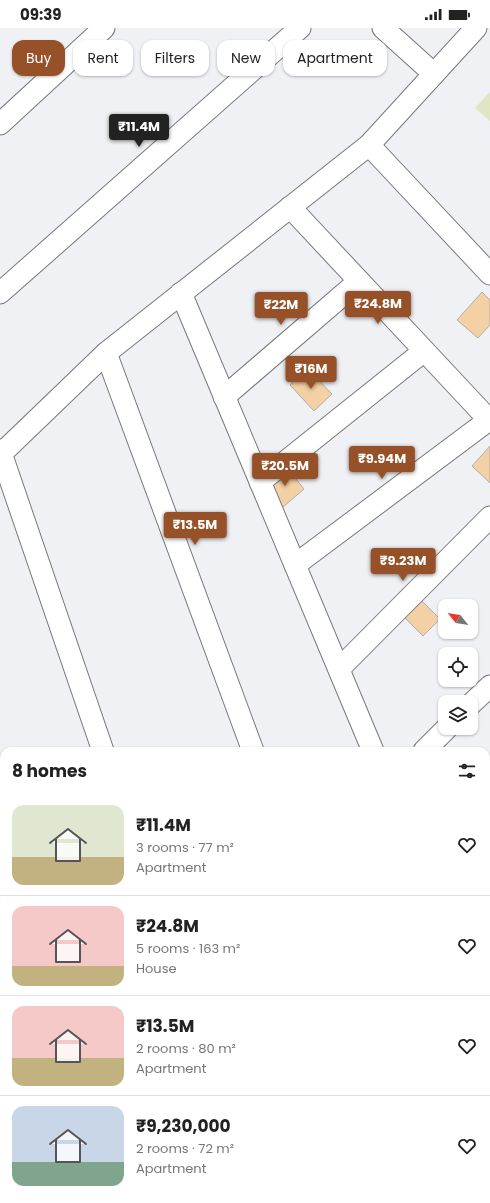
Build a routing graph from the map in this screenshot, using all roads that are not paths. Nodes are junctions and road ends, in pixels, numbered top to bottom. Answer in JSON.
{"nodes":[{"id":1,"x":104,"y":28,"type":"edge"},
{"id":2,"x":300,"y":28,"type":"edge"},
{"id":3,"x":383,"y":28,"type":"edge"},
{"id":4,"x":476,"y":28,"type":"edge"},
{"id":5,"x":434,"y":74,"type":"junction"},
{"id":6,"x":0,"y":124,"type":"edge"},
{"id":7,"x":369,"y":145,"type":"junction"},
{"id":8,"x":290,"y":207,"type":"junction"},
{"id":9,"x":490,"y":274,"type":"edge"},
{"id":10,"x":359,"y":281,"type":"junction"},
{"id":11,"x":0,"y":293,"type":"edge"},
{"id":12,"x":181,"y":294,"type":"junction"},
{"id":13,"x":424,"y":351,"type":"junction"},
{"id":14,"x":106,"y":353,"type":"junction"},
{"id":15,"x":224,"y":397,"type":"junction"},
{"id":16,"x":490,"y":421,"type":"edge"},
{"id":17,"x":1,"y":452,"type":"edge"},
{"id":18,"x":260,"y":482,"type":"junction"},
{"id":19,"x":490,"y":517,"type":"edge"},
{"id":20,"x":295,"y":565,"type":"junction"},
{"id":21,"x":339,"y":669,"type":"junction"},
{"id":22,"x":440,"y":735,"type":"edge"},
{"id":23,"x":102,"y":747,"type":"edge"},
{"id":24,"x":252,"y":747,"type":"edge"},
{"id":25,"x":371,"y":747,"type":"edge"},
{"id":26,"x":428,"y":747,"type":"edge"}],
"edges":[{"from":1,"to":6,"type":"street"},
{"from":2,"to":11,"type":"street"},
{"from":3,"to":5,"type":"street"},
{"from":4,"to":5,"type":"street"},
{"from":5,"to":7,"type":"street"},
{"from":7,"to":8,"type":"street"},
{"from":7,"to":9,"type":"street"},
{"from":8,"to":10,"type":"street"},
{"from":8,"to":12,"type":"street"},
{"from":10,"to":13,"type":"street"},
{"from":10,"to":15,"type":"street"},
{"from":12,"to":14,"type":"street"},
{"from":12,"to":15,"type":"street"},
{"from":13,"to":16,"type":"street"},
{"from":13,"to":18,"type":"street"},
{"from":14,"to":17,"type":"street"},
{"from":14,"to":24,"type":"street"},
{"from":15,"to":18,"type":"street"},
{"from":16,"to":20,"type":"street"},
{"from":17,"to":23,"type":"street"},
{"from":18,"to":20,"type":"street"},
{"from":19,"to":21,"type":"street"},
{"from":20,"to":21,"type":"street"},
{"from":21,"to":25,"type":"street"},
{"from":22,"to":26,"type":"street"}]}
